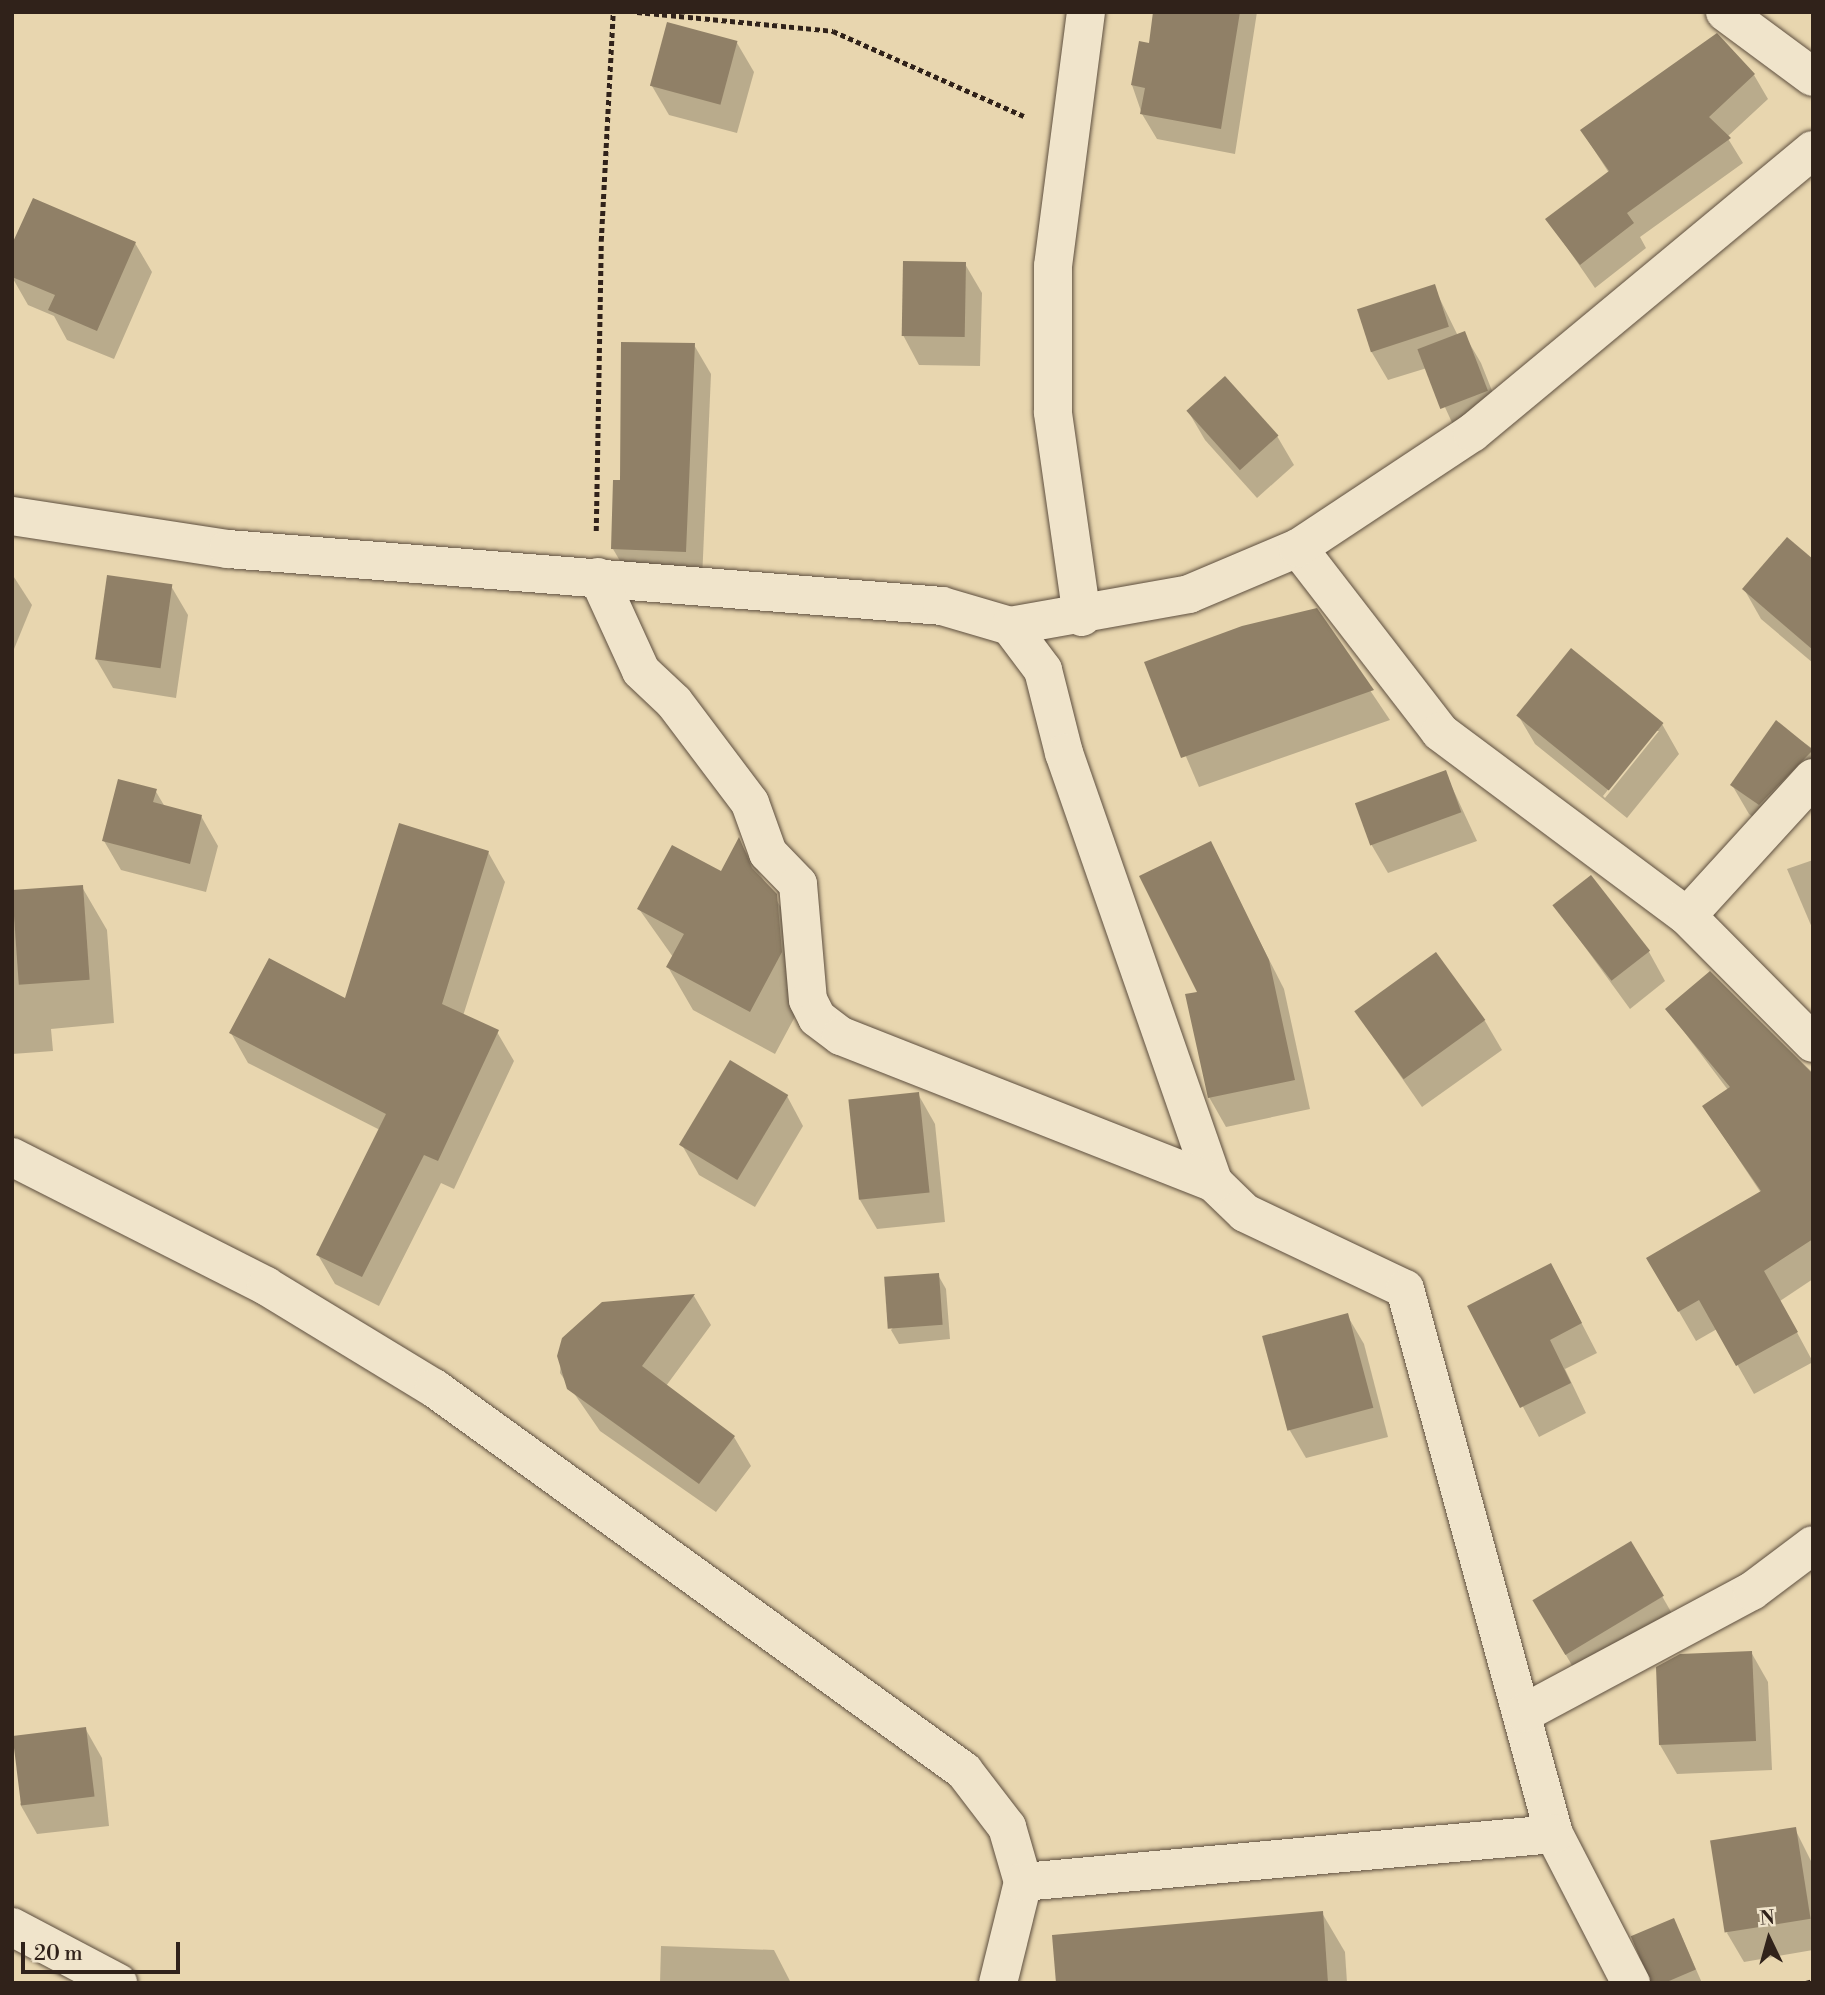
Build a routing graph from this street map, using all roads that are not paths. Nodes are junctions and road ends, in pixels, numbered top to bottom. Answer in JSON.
{"nodes":[{"id":1,"x":1086,"y":12,"type":"edge"},
{"id":2,"x":1725,"y":12,"type":"edge"},
{"id":3,"x":1813,"y":77,"type":"edge"},
{"id":4,"x":1812,"y":153,"type":"edge"},
{"id":5,"x":12,"y":516,"type":"edge"},
{"id":6,"x":1298,"y":548,"type":"junction"},
{"id":7,"x":598,"y":577,"type":"junction"},
{"id":8,"x":1082,"y":617,"type":"junction"},
{"id":9,"x":1010,"y":626,"type":"junction"},
{"id":10,"x":1813,"y":778,"type":"edge"},
{"id":11,"x":1687,"y":916,"type":"junction"},
{"id":12,"x":1813,"y":1043,"type":"edge"},
{"id":13,"x":12,"y":1157,"type":"edge"},
{"id":14,"x":1214,"y":1183,"type":"junction"},
{"id":15,"x":1813,"y":1545,"type":"edge"},
{"id":16,"x":1524,"y":1713,"type":"junction"},
{"id":17,"x":1554,"y":1834,"type":"junction"},
{"id":18,"x":1023,"y":1882,"type":"junction"},
{"id":19,"x":12,"y":1927,"type":"edge"},
{"id":20,"x":118,"y":1983,"type":"edge"},
{"id":21,"x":998,"y":1983,"type":"edge"},
{"id":22,"x":1631,"y":1983,"type":"edge"}],
"edges":[{"from":1,"to":8,"type":"street"},
{"from":2,"to":3,"type":"street"},
{"from":4,"to":6,"type":"street"},
{"from":5,"to":7,"type":"street"},
{"from":6,"to":8,"type":"street"},
{"from":6,"to":11,"type":"street"},
{"from":7,"to":9,"type":"street"},
{"from":7,"to":14,"type":"street"},
{"from":8,"to":9,"type":"street"},
{"from":9,"to":14,"type":"street"},
{"from":10,"to":11,"type":"street"},
{"from":11,"to":12,"type":"street"},
{"from":13,"to":18,"type":"street"},
{"from":14,"to":16,"type":"street"},
{"from":15,"to":16,"type":"street"},
{"from":16,"to":17,"type":"street"},
{"from":17,"to":18,"type":"street"},
{"from":17,"to":22,"type":"street"},
{"from":18,"to":21,"type":"street"},
{"from":19,"to":20,"type":"street"}]}
